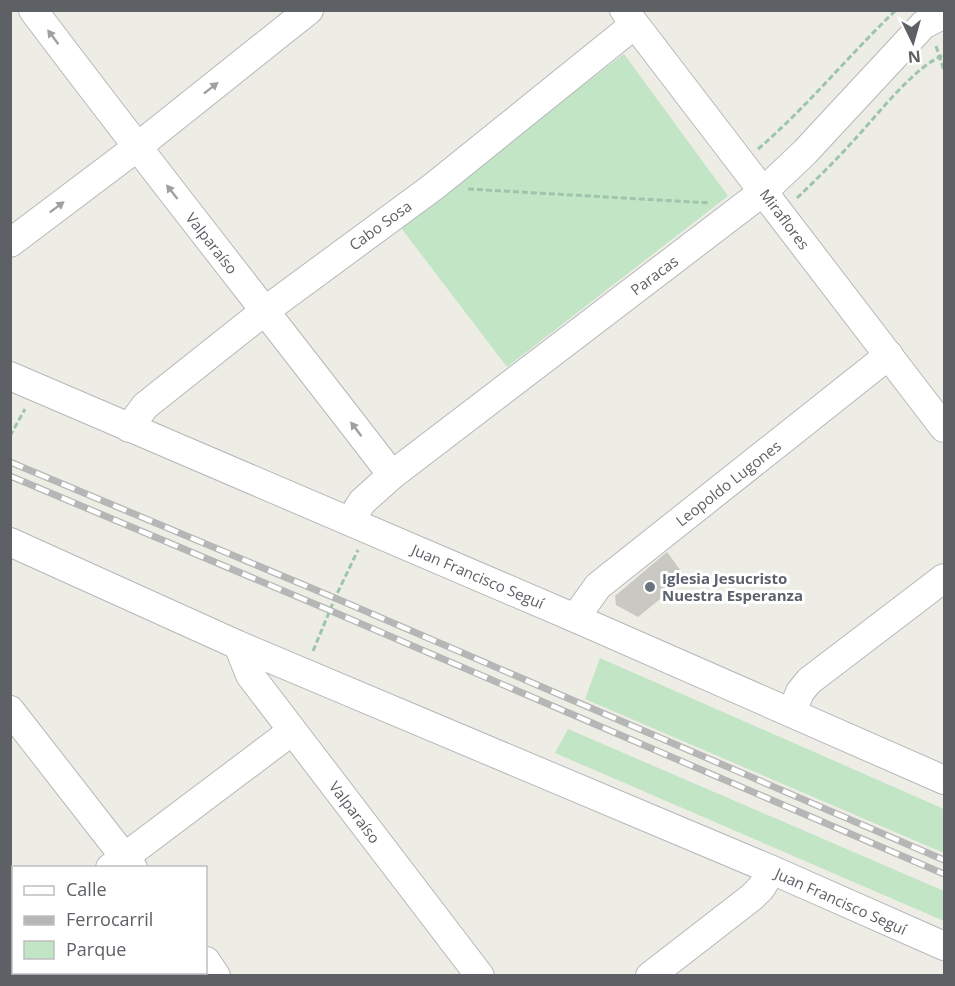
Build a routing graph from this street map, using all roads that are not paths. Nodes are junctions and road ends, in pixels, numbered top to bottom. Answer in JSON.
{"nodes":[{"id":1,"x":33,"y":10,"type":"edge"},
{"id":2,"x":309,"y":10,"type":"edge"},
{"id":3,"x":945,"y":14,"type":"edge"},
{"id":4,"x":629,"y":18,"type":"edge"},
{"id":5,"x":136,"y":148,"type":"junction"},
{"id":6,"x":764,"y":191,"type":"junction"},
{"id":7,"x":10,"y":243,"type":"edge"},
{"id":8,"x":266,"y":310,"type":"junction"},
{"id":9,"x":889,"y":355,"type":"junction"},
{"id":10,"x":10,"y":376,"type":"edge"},
{"id":11,"x":129,"y":428,"type":"junction"},
{"id":12,"x":945,"y":428,"type":"edge"},
{"id":13,"x":392,"y":475,"type":"junction"},
{"id":14,"x":355,"y":533,"type":"junction"},
{"id":15,"x":10,"y":542,"type":"edge"},
{"id":16,"x":945,"y":578,"type":"edge"},
{"id":17,"x":575,"y":618,"type":"junction"},
{"id":18,"x":238,"y":645,"type":"junction"},
{"id":19,"x":10,"y":710,"type":"edge"},
{"id":20,"x":792,"y":712,"type":"junction"},
{"id":21,"x":292,"y":731,"type":"junction"},
{"id":22,"x":945,"y":780,"type":"edge"},
{"id":23,"x":122,"y":864,"type":"edge"},
{"id":24,"x":772,"y":870,"type":"junction"},
{"id":25,"x":945,"y":946,"type":"edge"},
{"id":26,"x":207,"y":962,"type":"edge"},
{"id":27,"x":216,"y":975,"type":"edge"},
{"id":28,"x":480,"y":975,"type":"edge"},
{"id":29,"x":650,"y":975,"type":"edge"}],
"edges":[{"from":5,"to":1,"type":"street","name":"Valparaíso","one_way":true},
{"from":5,"to":2,"type":"street","one_way":true},
{"from":3,"to":6,"type":"street","name":"Paracas"},
{"from":4,"to":6,"type":"street","name":"Miraflores"},
{"from":4,"to":8,"type":"street","name":"Cabo Sosa"},
{"from":7,"to":5,"type":"street","one_way":true},
{"from":8,"to":5,"type":"street","name":"Valparaíso","one_way":true},
{"from":6,"to":9,"type":"street","name":"Miraflores"},
{"from":6,"to":13,"type":"street","name":"Paracas"},
{"from":8,"to":11,"type":"street","name":"Cabo Sosa"},
{"from":13,"to":8,"type":"street","name":"Valparaíso","one_way":true},
{"from":9,"to":12,"type":"street","name":"Miraflores"},
{"from":9,"to":17,"type":"street","name":"Leopoldo Lugones"},
{"from":10,"to":11,"type":"street","name":"Juan Francisco Seguí"},
{"from":11,"to":14,"type":"street","name":"Juan Francisco Seguí"},
{"from":13,"to":14,"type":"street","name":"Paracas"},
{"from":14,"to":17,"type":"street","name":"Juan Francisco Seguí"},
{"from":15,"to":18,"type":"street","name":"Juan Francisco Seguí"},
{"from":16,"to":20,"type":"street"},
{"from":17,"to":20,"type":"street","name":"Juan Francisco Seguí"},
{"from":18,"to":21,"type":"street","name":"Valparaíso"},
{"from":18,"to":24,"type":"street","name":"Juan Francisco Seguí"},
{"from":19,"to":23,"type":"street"},
{"from":20,"to":22,"type":"street","name":"Juan Francisco Seguí"},
{"from":21,"to":23,"type":"street"},
{"from":21,"to":28,"type":"street","name":"Valparaíso"},
{"from":24,"to":25,"type":"street","name":"Juan Francisco Seguí"},
{"from":24,"to":29,"type":"street"},
{"from":26,"to":27,"type":"street"}]}
